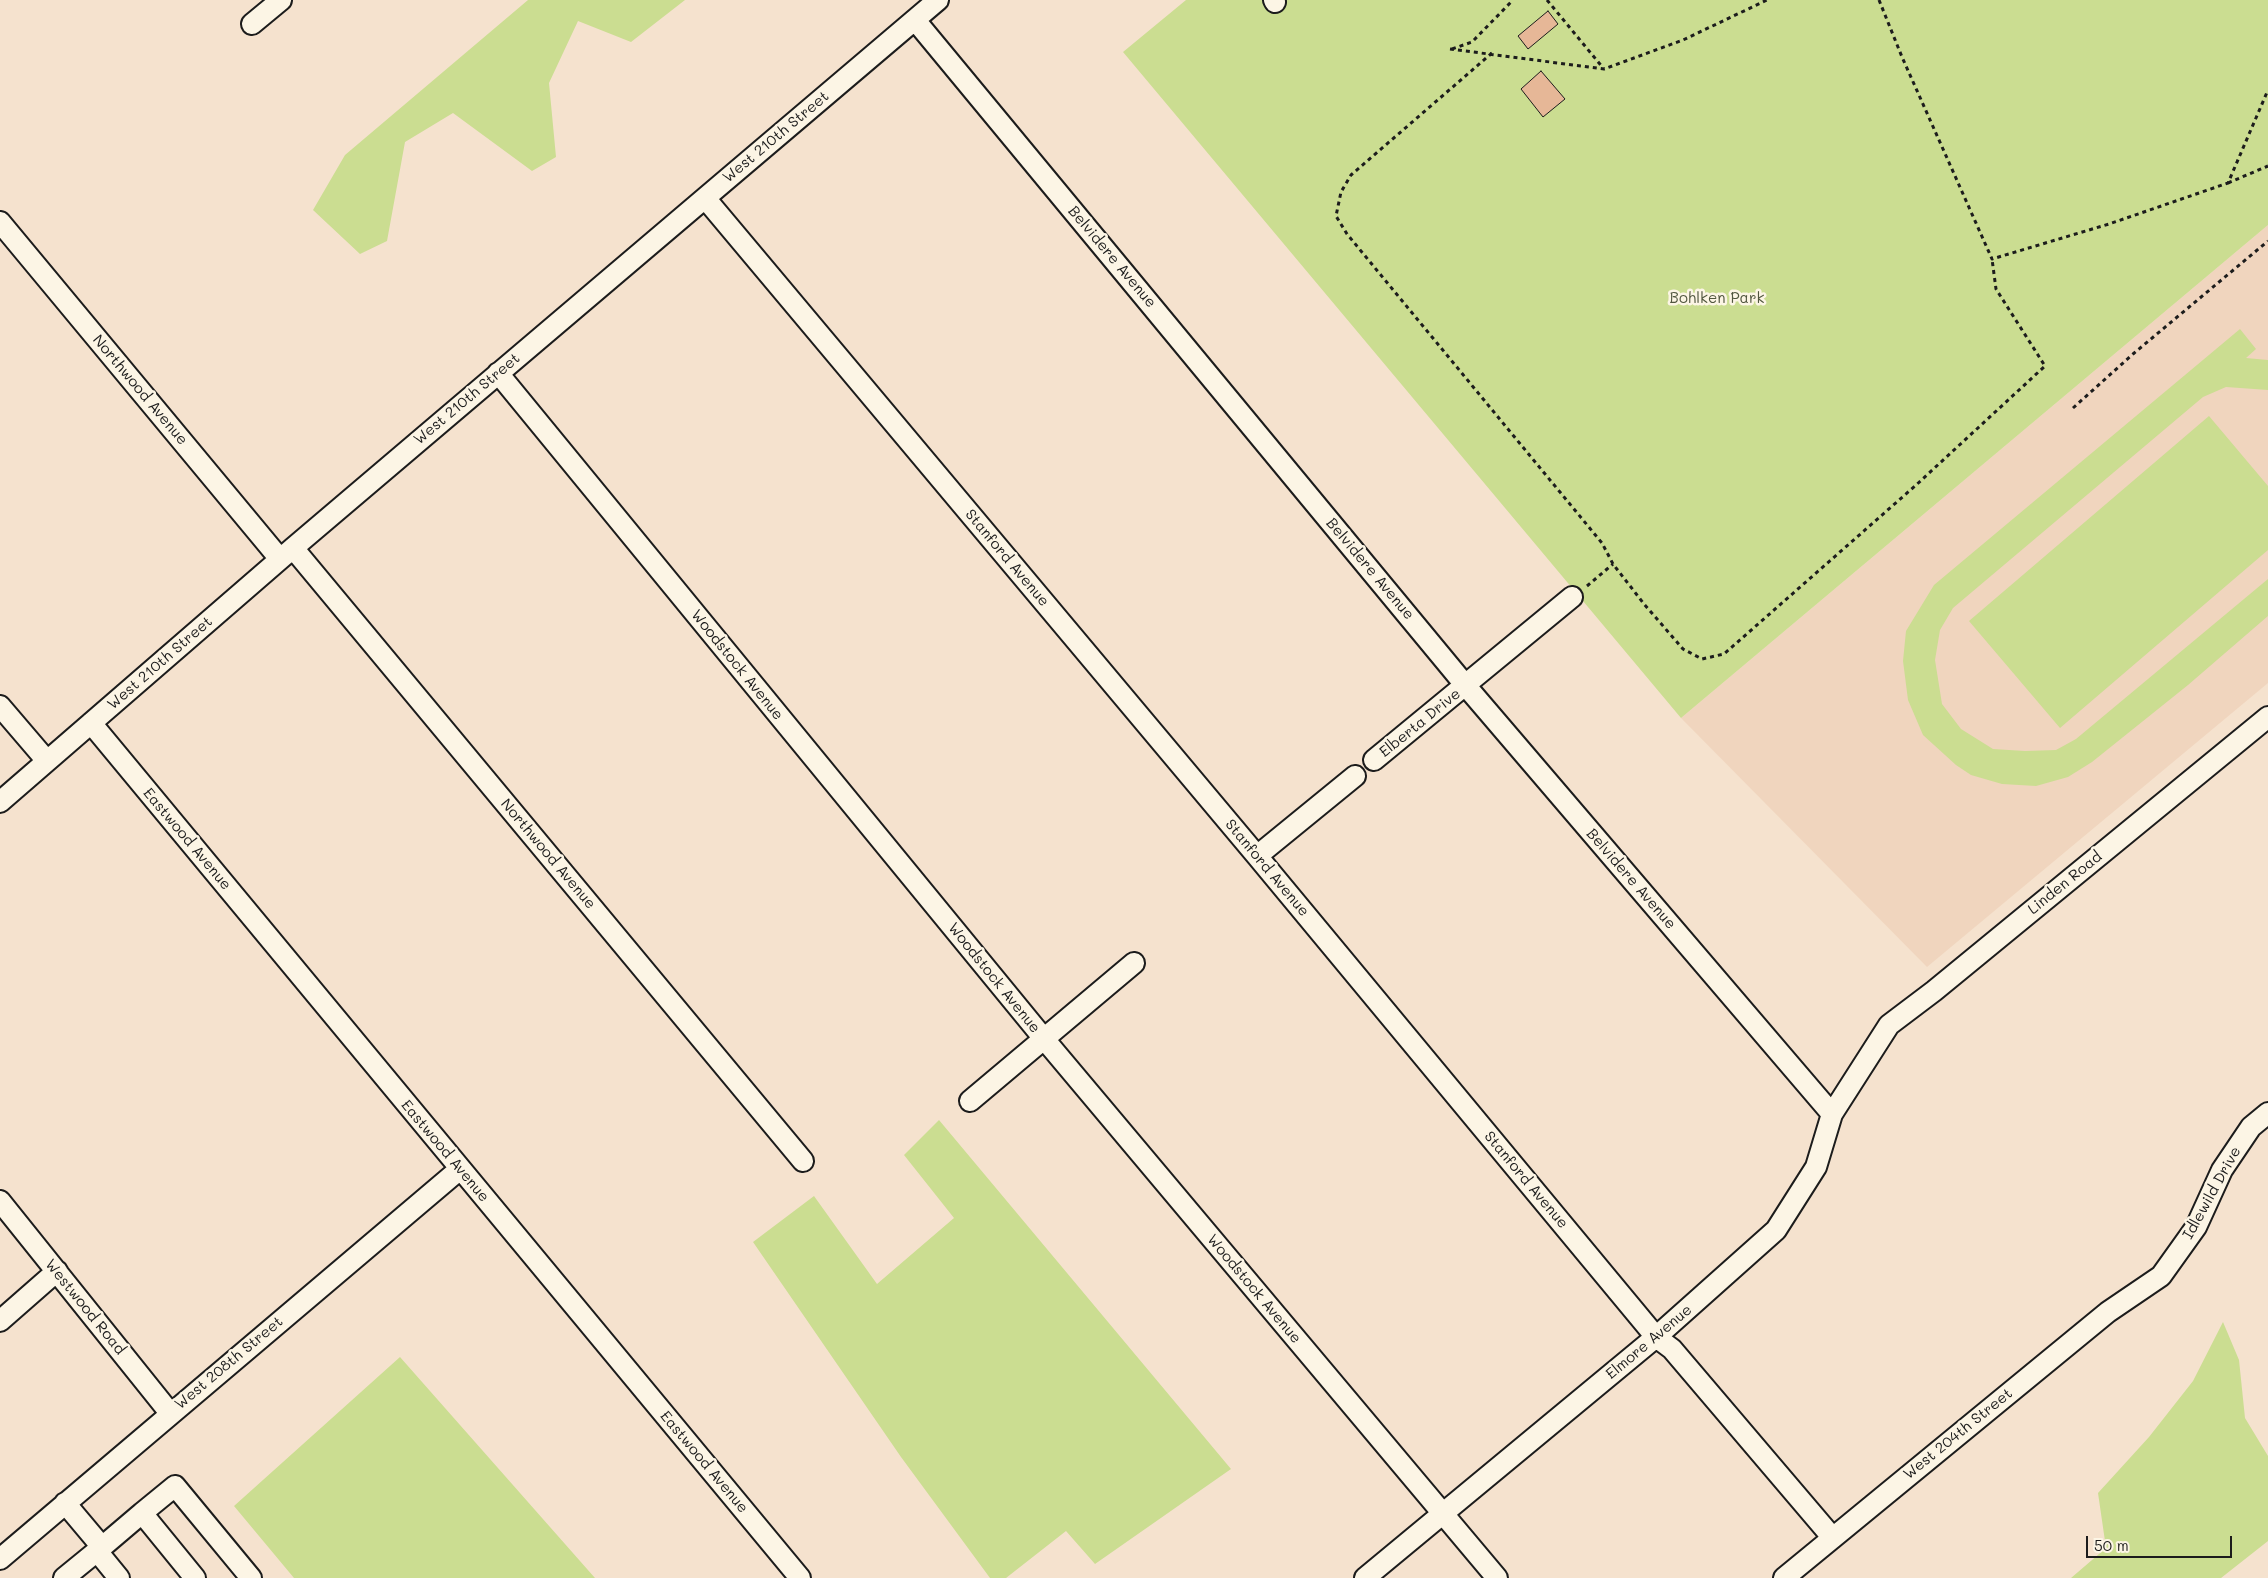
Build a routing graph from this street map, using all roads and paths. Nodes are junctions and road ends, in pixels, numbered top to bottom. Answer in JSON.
{"nodes":[{"id":1,"x":281,"y":0,"type":"edge"},
{"id":2,"x":938,"y":0,"type":"edge"},
{"id":3,"x":1513,"y":0,"type":"edge"},
{"id":4,"x":1547,"y":0,"type":"edge"},
{"id":5,"x":1767,"y":0,"type":"edge"},
{"id":6,"x":1879,"y":0,"type":"edge"},
{"id":7,"x":915,"y":20,"type":"junction"},
{"id":8,"x":252,"y":24,"type":"dead end"},
{"id":9,"x":1492,"y":53,"type":"junction"},
{"id":10,"x":1604,"y":69,"type":"junction"},
{"id":11,"x":2268,"y":90,"type":"edge"},
{"id":12,"x":2268,"y":166,"type":"edge"},
{"id":13,"x":2228,"y":183,"type":"junction"},
{"id":14,"x":704,"y":198,"type":"junction"},
{"id":15,"x":0,"y":222,"type":"edge"},
{"id":16,"x":2268,"y":241,"type":"edge"},
{"id":17,"x":1992,"y":259,"type":"junction"},
{"id":18,"x":498,"y":372,"type":"junction"},
{"id":19,"x":2073,"y":408,"type":"dead end"},
{"id":20,"x":286,"y":553,"type":"junction"},
{"id":21,"x":1614,"y":564,"type":"junction"},
{"id":22,"x":1572,"y":597,"type":"joint"},
{"id":23,"x":1466,"y":686,"type":"junction"},
{"id":24,"x":0,"y":706,"type":"edge"},
{"id":25,"x":2268,"y":717,"type":"edge"},
{"id":26,"x":91,"y":723,"type":"junction"},
{"id":27,"x":1374,"y":760,"type":"dead end"},
{"id":28,"x":47,"y":761,"type":"junction"},
{"id":29,"x":1355,"y":776,"type":"dead end"},
{"id":30,"x":0,"y":802,"type":"edge"},
{"id":31,"x":1258,"y":856,"type":"junction"},
{"id":32,"x":1134,"y":963,"type":"dead end"},
{"id":33,"x":1045,"y":1040,"type":"junction"},
{"id":34,"x":1869,"y":1055,"type":"joint"},
{"id":35,"x":970,"y":1102,"type":"dead end"},
{"id":36,"x":2268,"y":1113,"type":"edge"},
{"id":37,"x":1832,"y":1114,"type":"junction"},
{"id":38,"x":803,"y":1161,"type":"dead end"},
{"id":39,"x":460,"y":1169,"type":"junction"},
{"id":40,"x":0,"y":1202,"type":"edge"},
{"id":41,"x":58,"y":1272,"type":"junction"},
{"id":42,"x":2135,"y":1293,"type":"joint"},
{"id":43,"x":0,"y":1321,"type":"edge"},
{"id":44,"x":1656,"y":1337,"type":"junction"},
{"id":45,"x":170,"y":1413,"type":"junction"},
{"id":46,"x":65,"y":1503,"type":"junction"},
{"id":47,"x":142,"y":1513,"type":"junction"},
{"id":48,"x":1442,"y":1513,"type":"junction"},
{"id":49,"x":1832,"y":1537,"type":"junction"},
{"id":50,"x":99,"y":1549,"type":"junction"},
{"id":51,"x":0,"y":1559,"type":"edge"},
{"id":52,"x":64,"y":1578,"type":"edge"},
{"id":53,"x":120,"y":1578,"type":"edge"},
{"id":54,"x":195,"y":1578,"type":"edge"},
{"id":55,"x":251,"y":1578,"type":"edge"},
{"id":56,"x":800,"y":1578,"type":"edge"},
{"id":57,"x":1365,"y":1578,"type":"edge"},
{"id":58,"x":1497,"y":1578,"type":"edge"},
{"id":59,"x":1784,"y":1578,"type":"edge"}],
"edges":[{"from":1,"to":8,"type":"street"},
{"from":2,"to":7,"type":"street","name":"West 210th Street"},
{"from":3,"to":9,"type":"path"},
{"from":4,"to":10,"type":"path"},
{"from":5,"to":10,"type":"path"},
{"from":6,"to":17,"type":"path"},
{"from":7,"to":14,"type":"street","name":"West 210th Street"},
{"from":7,"to":23,"type":"street","name":"Belvidere Avenue"},
{"from":9,"to":10,"type":"path"},
{"from":9,"to":21,"type":"path"},
{"from":11,"to":13,"type":"path"},
{"from":12,"to":13,"type":"path"},
{"from":13,"to":17,"type":"path"},
{"from":14,"to":18,"type":"street","name":"West 210th Street"},
{"from":14,"to":31,"type":"street","name":"Stanford Avenue"},
{"from":15,"to":20,"type":"street","name":"Northwood Avenue"},
{"from":16,"to":19,"type":"path"},
{"from":17,"to":21,"type":"path"},
{"from":18,"to":20,"type":"street","name":"West 210th Street"},
{"from":18,"to":33,"type":"street","name":"Woodstock Avenue"},
{"from":20,"to":26,"type":"street","name":"West 210th Street"},
{"from":20,"to":38,"type":"street","name":"Northwood Avenue"},
{"from":21,"to":22,"type":"path"},
{"from":22,"to":23,"type":"street","name":"Elberta Drive"},
{"from":23,"to":27,"type":"street","name":"Elberta Drive"},
{"from":23,"to":37,"type":"street","name":"Belvidere Avenue"},
{"from":24,"to":28,"type":"street"},
{"from":25,"to":34,"type":"street","name":"Linden Road"},
{"from":26,"to":28,"type":"street","name":"West 210th Street"},
{"from":26,"to":39,"type":"street","name":"Eastwood Avenue"},
{"from":28,"to":30,"type":"street","name":"West 210th Street"},
{"from":29,"to":31,"type":"street"},
{"from":31,"to":44,"type":"street","name":"Stanford Avenue"},
{"from":32,"to":33,"type":"street"},
{"from":33,"to":35,"type":"street"},
{"from":33,"to":48,"type":"street","name":"Woodstock Avenue"},
{"from":34,"to":37,"type":"street","name":"Elmore Avenue"},
{"from":36,"to":42,"type":"street","name":"Idlewild Drive"},
{"from":37,"to":44,"type":"street","name":"Elmore Avenue"},
{"from":39,"to":45,"type":"street","name":"West 208th Street"},
{"from":39,"to":56,"type":"street","name":"Eastwood Avenue"},
{"from":40,"to":41,"type":"street","name":"Westwood Road"},
{"from":41,"to":43,"type":"street"},
{"from":41,"to":45,"type":"street","name":"Westwood Road"},
{"from":42,"to":49,"type":"street","name":"West 204th Street"},
{"from":44,"to":48,"type":"street","name":"Elmore Avenue"},
{"from":44,"to":49,"type":"street","name":"Stanford Avenue"},
{"from":45,"to":46,"type":"street","name":"West 208th Street"},
{"from":46,"to":50,"type":"street"},
{"from":46,"to":51,"type":"street","name":"West 208th Street"},
{"from":47,"to":50,"type":"street"},
{"from":47,"to":54,"type":"street"},
{"from":47,"to":55,"type":"street"},
{"from":48,"to":57,"type":"street","name":"Elmore Avenue"},
{"from":48,"to":58,"type":"street","name":"Woodstock Avenue"},
{"from":49,"to":59,"type":"street","name":"West 204th Street"},
{"from":50,"to":52,"type":"street"},
{"from":50,"to":53,"type":"street"}]}
